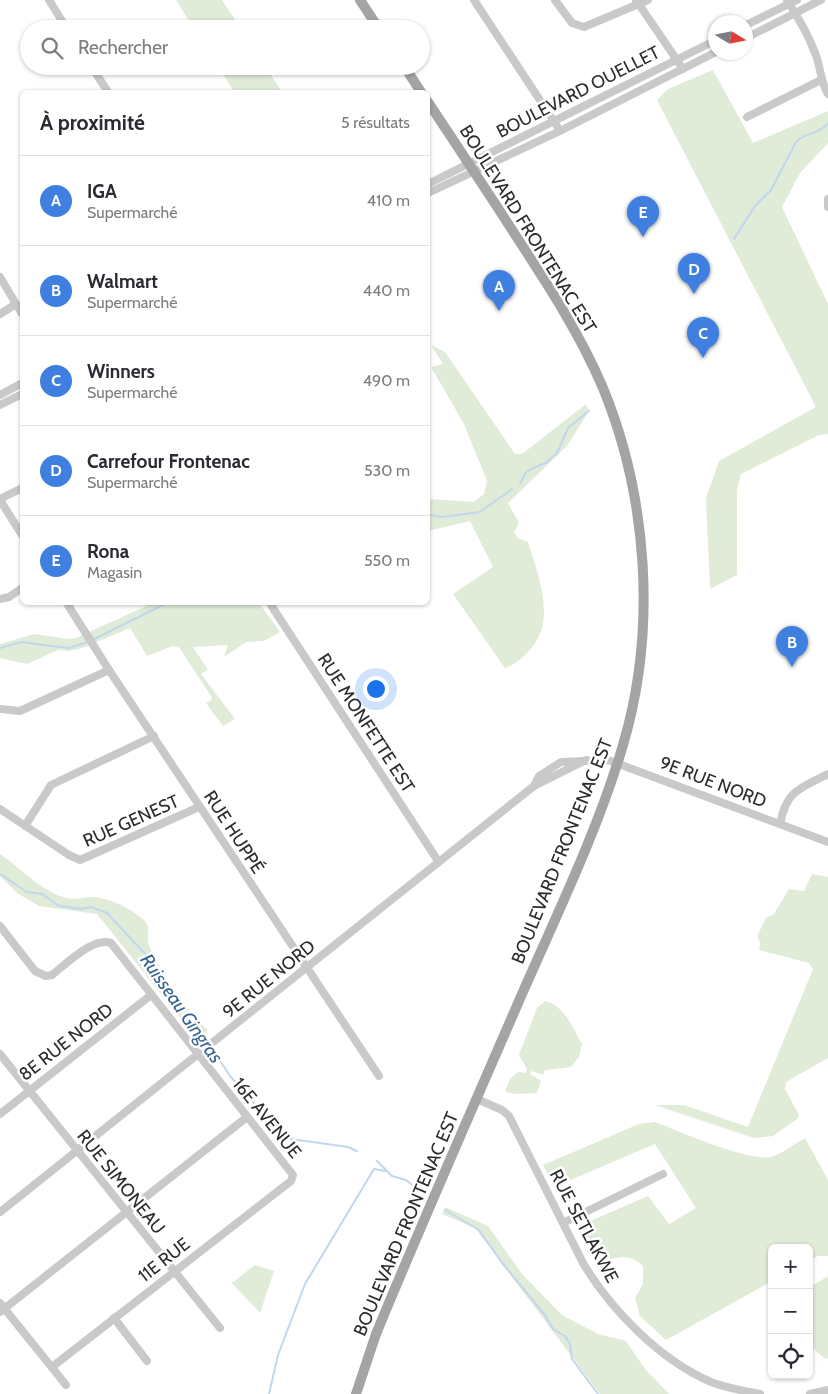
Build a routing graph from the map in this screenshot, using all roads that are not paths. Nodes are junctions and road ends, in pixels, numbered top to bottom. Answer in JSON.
{"nodes":[{"id":1,"x":49,"y":0,"type":"edge"},
{"id":2,"x":360,"y":0,"type":"edge"},
{"id":3,"x":474,"y":0,"type":"edge"},
{"id":4,"x":556,"y":0,"type":"edge"},
{"id":5,"x":648,"y":0,"type":"edge"},
{"id":6,"x":797,"y":0,"type":"edge"},
{"id":7,"x":821,"y":0,"type":"edge"},
{"id":8,"x":638,"y":2,"type":"edge"},
{"id":9,"x":788,"y":2,"type":"edge"},
{"id":10,"x":796,"y":13,"type":"junction"},
{"id":11,"x":61,"y":20,"type":"edge"},
{"id":12,"x":373,"y":20,"type":"edge"},
{"id":13,"x":753,"y":21,"type":"edge"},
{"id":14,"x":753,"y":34,"type":"edge"},
{"id":15,"x":708,"y":44,"type":"edge"},
{"id":16,"x":708,"y":56,"type":"edge"},
{"id":17,"x":676,"y":60,"type":"junction"},
{"id":18,"x":683,"y":69,"type":"junction"},
{"id":19,"x":97,"y":75,"type":"edge"},
{"id":20,"x":410,"y":75,"type":"edge"},
{"id":21,"x":821,"y":80,"type":"junction"},
{"id":22,"x":107,"y":90,"type":"edge"},
{"id":23,"x":421,"y":90,"type":"edge"},
{"id":24,"x":828,"y":94,"type":"edge"},
{"id":25,"x":430,"y":105,"type":"edge"},
{"id":26,"x":747,"y":117,"type":"dead end"},
{"id":27,"x":554,"y":122,"type":"junction"},
{"id":28,"x":560,"y":130,"type":"junction"},
{"id":29,"x":471,"y":167,"type":"junction"},
{"id":30,"x":430,"y":183,"type":"edge"},
{"id":31,"x":430,"y":192,"type":"edge"},
{"id":32,"x":828,"y":199,"type":"edge"},
{"id":33,"x":828,"y":207,"type":"edge"},
{"id":34,"x":0,"y":277,"type":"edge"},
{"id":35,"x":16,"y":304,"type":"junction"},
{"id":36,"x":20,"y":311,"type":"edge"},
{"id":37,"x":0,"y":314,"type":"edge"},
{"id":38,"x":20,"y":384,"type":"edge"},
{"id":39,"x":0,"y":395,"type":"edge"},
{"id":40,"x":20,"y":395,"type":"edge"},
{"id":41,"x":0,"y":405,"type":"edge"},
{"id":42,"x":20,"y":489,"type":"edge"},
{"id":43,"x":0,"y":500,"type":"edge"},
{"id":44,"x":20,"y":532,"type":"edge"},
{"id":45,"x":20,"y":589,"type":"edge"},
{"id":46,"x":0,"y":599,"type":"edge"},
{"id":47,"x":68,"y":605,"type":"edge"},
{"id":48,"x":271,"y":605,"type":"edge"},
{"id":49,"x":109,"y":670,"type":"junction"},
{"id":50,"x":0,"y":709,"type":"edge"},
{"id":51,"x":154,"y":736,"type":"junction"},
{"id":52,"x":618,"y":762,"type":"junction"},
{"id":53,"x":828,"y":774,"type":"edge"},
{"id":54,"x":199,"y":807,"type":"junction"},
{"id":55,"x":0,"y":809,"type":"edge"},
{"id":56,"x":780,"y":824,"type":"junction"},
{"id":57,"x":25,"y":826,"type":"junction"},
{"id":58,"x":828,"y":842,"type":"edge"},
{"id":59,"x":438,"y":861,"type":"junction"},
{"id":60,"x":0,"y":926,"type":"edge"},
{"id":61,"x":306,"y":969,"type":"junction"},
{"id":62,"x":152,"y":995,"type":"junction"},
{"id":63,"x":0,"y":1054,"type":"edge"},
{"id":64,"x":198,"y":1055,"type":"junction"},
{"id":65,"x":379,"y":1076,"type":"dead end"},
{"id":66,"x":29,"y":1090,"type":"junction"},
{"id":67,"x":477,"y":1099,"type":"junction"},
{"id":68,"x":0,"y":1114,"type":"edge"},
{"id":69,"x":247,"y":1117,"type":"junction"},
{"id":70,"x":76,"y":1151,"type":"junction"},
{"id":71,"x":663,"y":1174,"type":"dead end"},
{"id":72,"x":293,"y":1175,"type":"joint"},
{"id":73,"x":0,"y":1212,"type":"edge"},
{"id":74,"x":126,"y":1213,"type":"junction"},
{"id":75,"x":563,"y":1223,"type":"junction"},
{"id":76,"x":174,"y":1271,"type":"junction"},
{"id":77,"x":1,"y":1308,"type":"edge"},
{"id":78,"x":114,"y":1318,"type":"junction"},
{"id":79,"x":220,"y":1328,"type":"dead end"},
{"id":80,"x":147,"y":1361,"type":"dead end"},
{"id":81,"x":52,"y":1367,"type":"junction"},
{"id":82,"x":66,"y":1385,"type":"dead end"},
{"id":83,"x":828,"y":1390,"type":"edge"},
{"id":84,"x":356,"y":1394,"type":"edge"},
{"id":85,"x":760,"y":1394,"type":"edge"},
{"id":86,"x":810,"y":1394,"type":"edge"}],
"edges":[{"from":1,"to":11,"type":"street"},
{"from":2,"to":12,"type":"main road"},
{"from":3,"to":27,"type":"street"},
{"from":4,"to":8,"type":"street"},
{"from":5,"to":8,"type":"street"},
{"from":6,"to":9,"type":"street"},
{"from":7,"to":10,"type":"street"},
{"from":8,"to":17,"type":"street"},
{"from":9,"to":10,"type":"street"},
{"from":9,"to":13,"type":"street"},
{"from":10,"to":14,"type":"street"},
{"from":10,"to":21,"type":"street"},
{"from":15,"to":17,"type":"street","name":"BOULEVARD OUELLET"},
{"from":16,"to":18,"type":"street","name":"BOULEVARD OUELLET"},
{"from":17,"to":18,"type":"street"},
{"from":17,"to":27,"type":"street","name":"BOULEVARD OUELLET"},
{"from":18,"to":28,"type":"street","name":"BOULEVARD OUELLET"},
{"from":19,"to":22,"type":"street"},
{"from":20,"to":23,"type":"main road"},
{"from":21,"to":24,"type":"street"},
{"from":21,"to":26,"type":"street"},
{"from":25,"to":29,"type":"main road","name":"BOULEVARD FRONTENAC EST"},
{"from":27,"to":28,"type":"street"},
{"from":27,"to":29,"type":"street","name":"BOULEVARD OUELLET"},
{"from":28,"to":29,"type":"street","name":"BOULEVARD OUELLET"},
{"from":29,"to":30,"type":"street","name":"BOULEVARD OUELLET"},
{"from":29,"to":31,"type":"street","name":"BOULEVARD OUELLET"},
{"from":29,"to":52,"type":"main road","name":"BOULEVARD FRONTENAC EST"},
{"from":32,"to":33,"type":"street"},
{"from":34,"to":35,"type":"street"},
{"from":35,"to":36,"type":"street"},
{"from":35,"to":37,"type":"street"},
{"from":38,"to":39,"type":"street"},
{"from":40,"to":41,"type":"street"},
{"from":42,"to":43,"type":"street"},
{"from":43,"to":44,"type":"street"},
{"from":45,"to":46,"type":"street"},
{"from":47,"to":49,"type":"street","name":"RUE HUPPÉ"},
{"from":48,"to":59,"type":"street","name":"RUE MONFETTE EST"},
{"from":49,"to":50,"type":"street"},
{"from":49,"to":51,"type":"street","name":"RUE HUPPÉ"},
{"from":51,"to":54,"type":"street","name":"RUE HUPPÉ"},
{"from":51,"to":57,"type":"street"},
{"from":52,"to":56,"type":"street","name":"9E RUE NORD"},
{"from":52,"to":59,"type":"street","name":"9E RUE NORD"},
{"from":52,"to":67,"type":"main road","name":"BOULEVARD FRONTENAC EST"},
{"from":53,"to":56,"type":"street"},
{"from":54,"to":57,"type":"street","name":"RUE GENEST"},
{"from":54,"to":61,"type":"street","name":"RUE HUPPÉ"},
{"from":55,"to":57,"type":"street","name":"RUE GENEST"},
{"from":56,"to":58,"type":"street","name":"9E RUE NORD"},
{"from":59,"to":61,"type":"street","name":"9E RUE NORD"},
{"from":60,"to":62,"type":"street","name":"16E AVENUE"},
{"from":61,"to":64,"type":"street","name":"9E RUE NORD"},
{"from":61,"to":65,"type":"street","name":"RUE HUPPÉ"},
{"from":62,"to":64,"type":"street","name":"16E AVENUE"},
{"from":62,"to":66,"type":"street","name":"8E RUE NORD"},
{"from":63,"to":66,"type":"street","name":"RUE SIMONEAU"},
{"from":64,"to":69,"type":"street","name":"16E AVENUE"},
{"from":64,"to":70,"type":"street","name":"9E RUE NORD"},
{"from":66,"to":68,"type":"street","name":"8E RUE NORD"},
{"from":66,"to":70,"type":"street","name":"RUE SIMONEAU"},
{"from":67,"to":75,"type":"street","name":"RUE SETLAKWE"},
{"from":67,"to":84,"type":"main road","name":"BOULEVARD FRONTENAC EST"},
{"from":69,"to":72,"type":"street","name":"16E AVENUE"},
{"from":69,"to":74,"type":"street"},
{"from":70,"to":73,"type":"street","name":"9E RUE NORD"},
{"from":70,"to":74,"type":"street","name":"RUE SIMONEAU"},
{"from":71,"to":75,"type":"street"},
{"from":72,"to":76,"type":"street","name":"11E RUE"},
{"from":74,"to":76,"type":"street","name":"RUE SIMONEAU"},
{"from":74,"to":77,"type":"street"},
{"from":75,"to":85,"type":"street","name":"RUE SETLAKWE"},
{"from":76,"to":78,"type":"street","name":"11E RUE"},
{"from":76,"to":79,"type":"street","name":"RUE SIMONEAU"},
{"from":77,"to":81,"type":"street"},
{"from":78,"to":80,"type":"street"},
{"from":78,"to":81,"type":"street","name":"11E RUE"},
{"from":81,"to":82,"type":"street"},
{"from":83,"to":86,"type":"street"}]}
